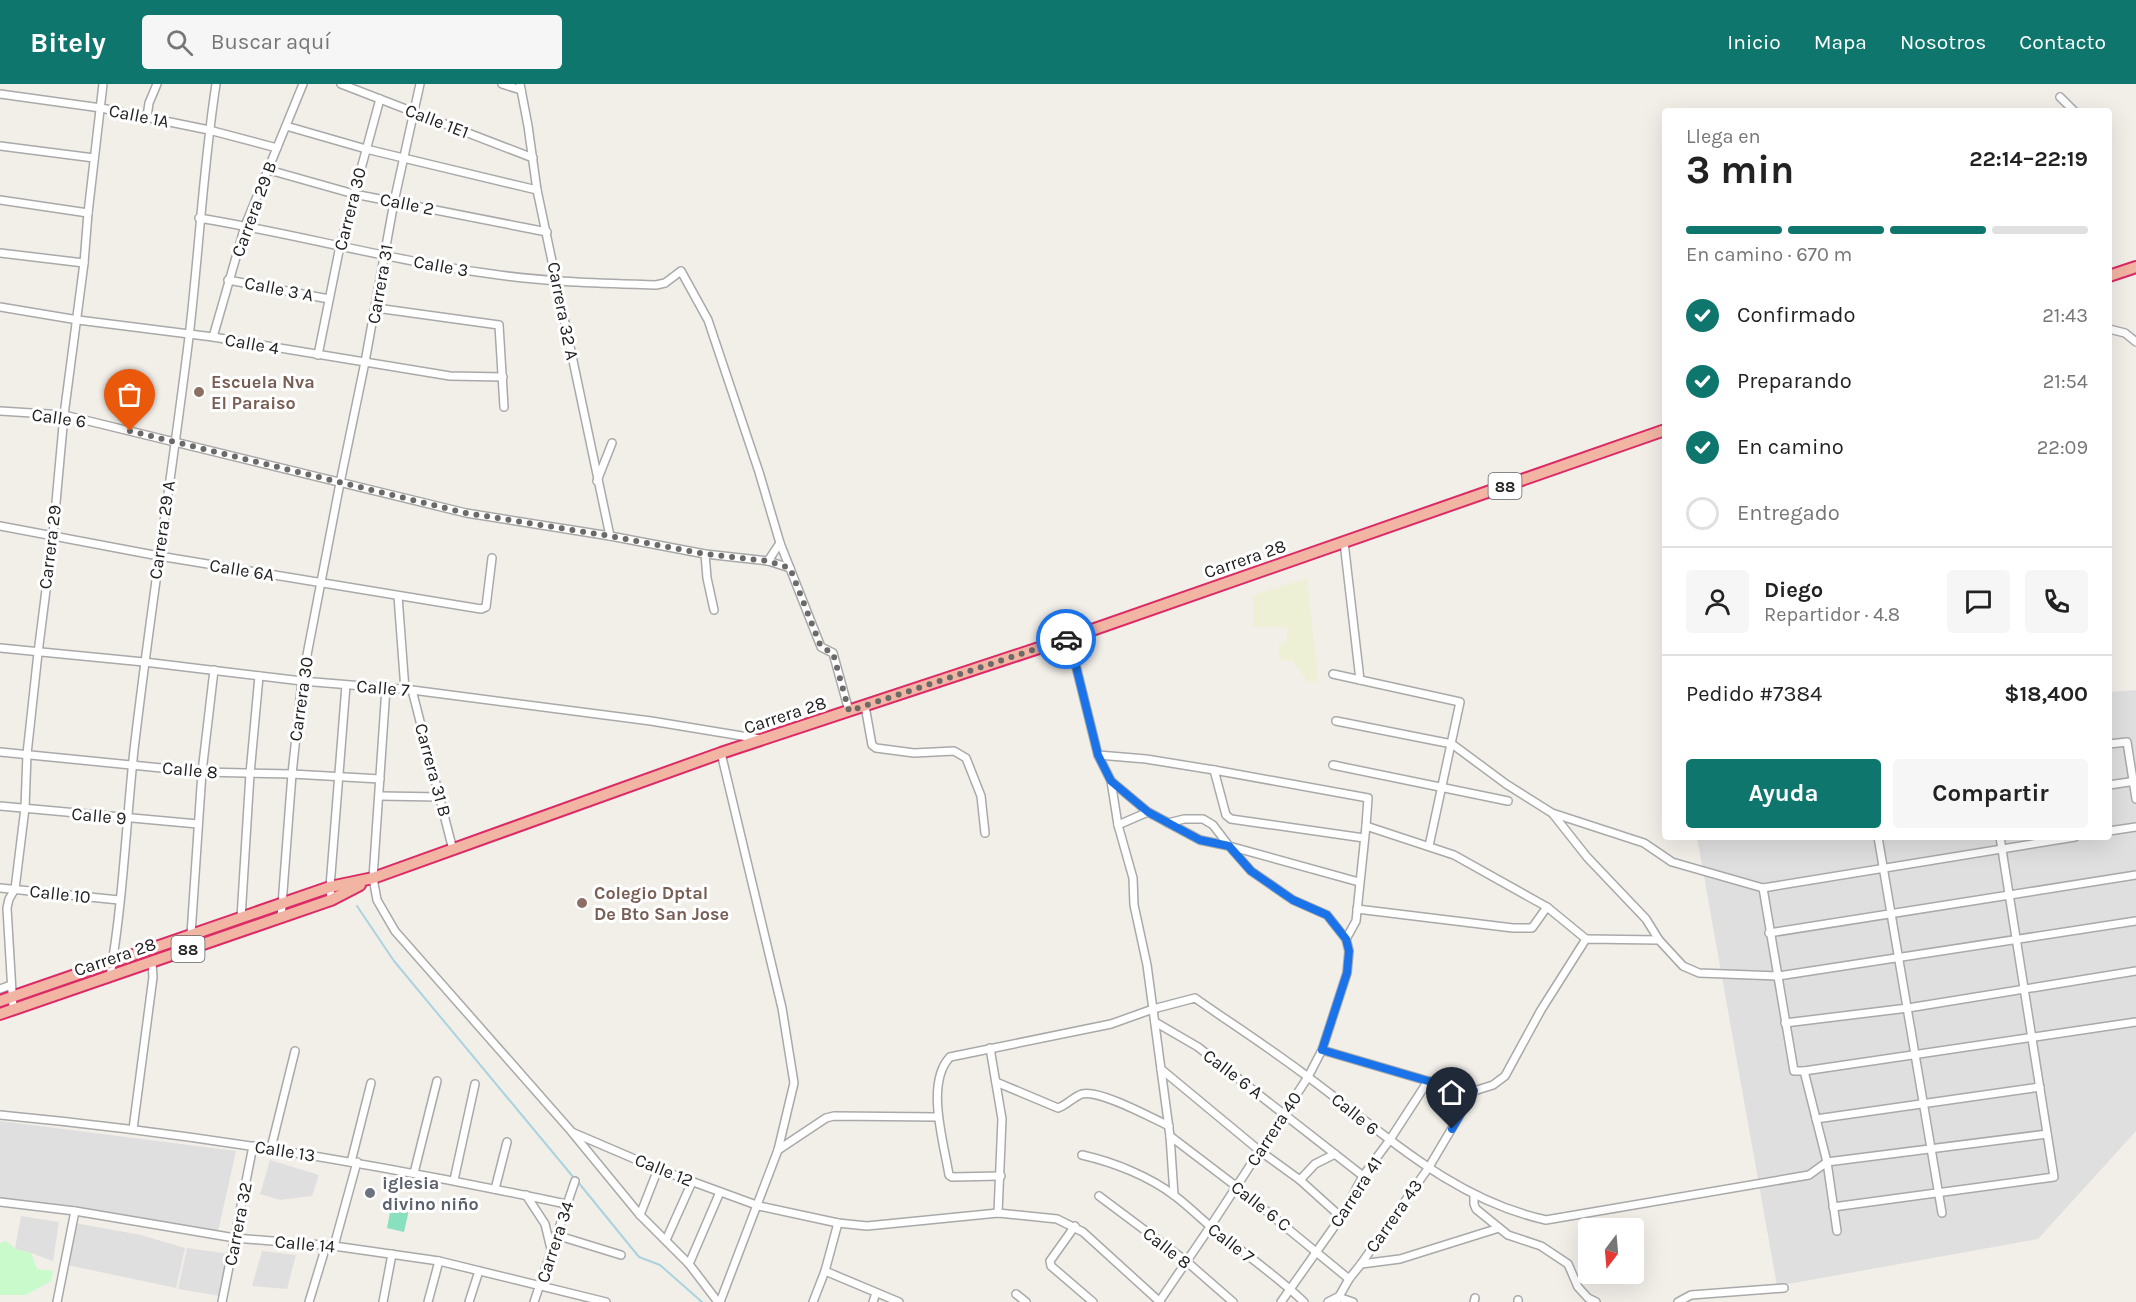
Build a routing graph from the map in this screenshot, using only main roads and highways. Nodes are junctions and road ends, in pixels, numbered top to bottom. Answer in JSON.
{"nodes":[{"id":1,"x":2136,"y":267,"type":"edge"},
{"id":2,"x":2112,"y":275,"type":"edge"},
{"id":3,"x":1662,"y":431,"type":"edge"},
{"id":4,"x":373,"y":878,"type":"junction"},
{"id":5,"x":0,"y":1001,"type":"edge"},
{"id":6,"x":0,"y":1014,"type":"edge"}],
"edges":[{"from":1,"to":2,"type":"highway"},
{"from":3,"to":4,"type":"highway","name":"Carrera 28","number":"88"},
{"from":4,"to":5,"type":"highway","name":"Carrera 28","number":"88"},
{"from":4,"to":6,"type":"highway","name":"Carrera 28","number":"88"}]}
